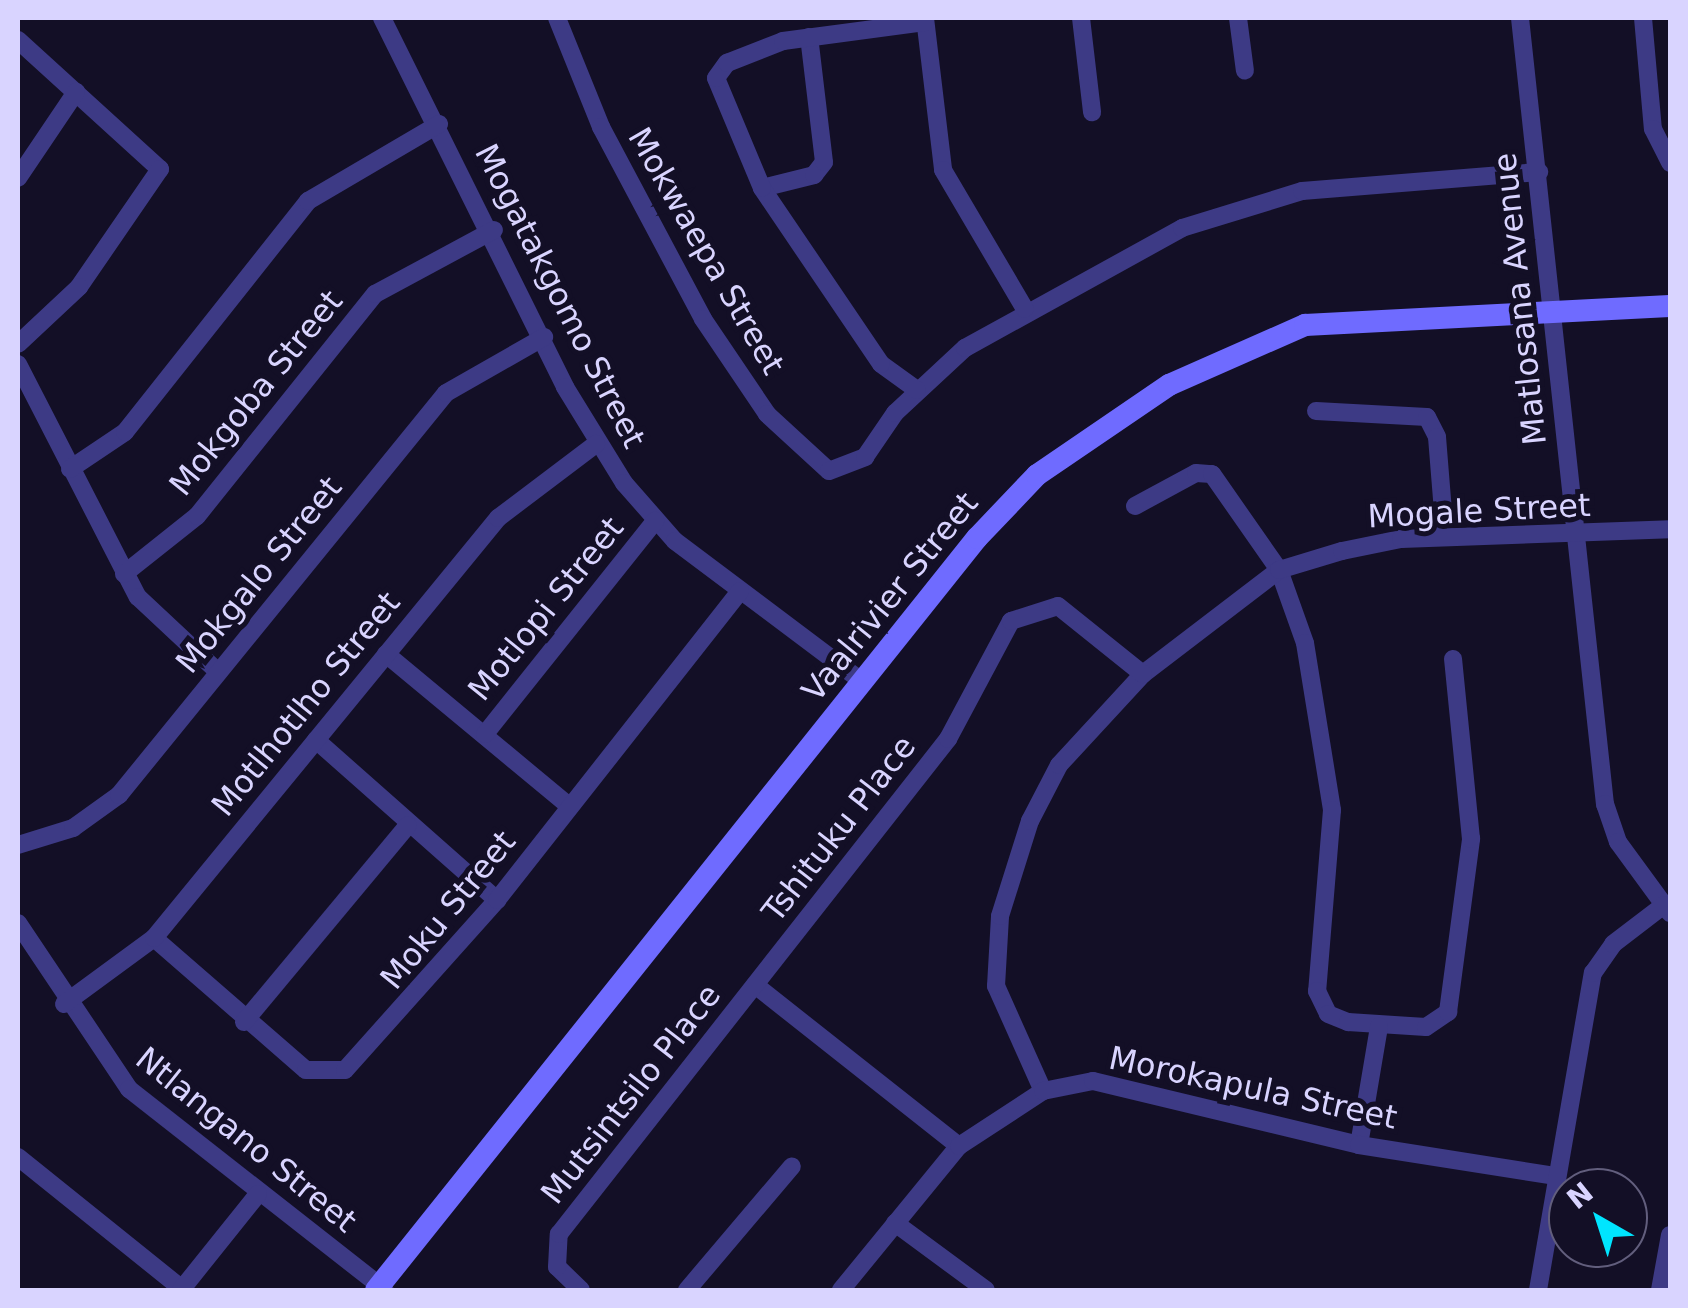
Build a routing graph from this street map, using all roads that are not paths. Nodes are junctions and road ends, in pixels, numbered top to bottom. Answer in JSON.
{"nodes":[{"id":1,"x":382,"y":18,"type":"edge"},
{"id":2,"x":556,"y":18,"type":"edge"},
{"id":3,"x":1081,"y":18,"type":"edge"},
{"id":4,"x":1238,"y":18,"type":"edge"},
{"id":5,"x":1520,"y":18,"type":"edge"},
{"id":6,"x":1643,"y":18,"type":"edge"},
{"id":7,"x":925,"y":20,"type":"edge"},
{"id":8,"x":808,"y":37,"type":"junction"},
{"id":9,"x":18,"y":40,"type":"edge"},
{"id":10,"x":1245,"y":71,"type":"dead end"},
{"id":11,"x":76,"y":92,"type":"junction"},
{"id":12,"x":1092,"y":112,"type":"dead end"},
{"id":13,"x":439,"y":124,"type":"junction"},
{"id":14,"x":1670,"y":163,"type":"edge"},
{"id":15,"x":1539,"y":172,"type":"junction"},
{"id":16,"x":18,"y":178,"type":"edge"},
{"id":17,"x":762,"y":188,"type":"junction"},
{"id":18,"x":494,"y":230,"type":"junction"},
{"id":19,"x":1670,"y":306,"type":"edge"},
{"id":20,"x":1026,"y":310,"type":"junction"},
{"id":21,"x":1550,"y":313,"type":"junction"},
{"id":22,"x":544,"y":337,"type":"junction"},
{"id":23,"x":18,"y":344,"type":"edge"},
{"id":24,"x":18,"y":364,"type":"edge"},
{"id":25,"x":917,"y":390,"type":"junction"},
{"id":26,"x":1316,"y":411,"type":"dead end"},
{"id":27,"x":596,"y":444,"type":"junction"},
{"id":28,"x":70,"y":469,"type":"junction"},
{"id":29,"x":1135,"y":506,"type":"dead end"},
{"id":30,"x":655,"y":521,"type":"junction"},
{"id":31,"x":1670,"y":529,"type":"edge"},
{"id":32,"x":1444,"y":536,"type":"junction"},
{"id":33,"x":1574,"y":536,"type":"junction"},
{"id":34,"x":1279,"y":570,"type":"junction"},
{"id":35,"x":124,"y":574,"type":"junction"},
{"id":36,"x":740,"y":591,"type":"junction"},
{"id":37,"x":386,"y":654,"type":"junction"},
{"id":38,"x":1453,"y":659,"type":"dead end"},
{"id":39,"x":217,"y":672,"type":"junction"},
{"id":40,"x":1143,"y":674,"type":"junction"},
{"id":41,"x":864,"y":682,"type":"junction"},
{"id":42,"x":485,"y":734,"type":"junction"},
{"id":43,"x":316,"y":740,"type":"junction"},
{"id":44,"x":570,"y":807,"type":"junction"},
{"id":45,"x":408,"y":825,"type":"junction"},
{"id":46,"x":18,"y":845,"type":"edge"},
{"id":47,"x":498,"y":900,"type":"junction"},
{"id":48,"x":1667,"y":909,"type":"edge"},
{"id":49,"x":18,"y":923,"type":"edge"},
{"id":50,"x":154,"y":938,"type":"junction"},
{"id":51,"x":755,"y":985,"type":"junction"},
{"id":52,"x":64,"y":1004,"type":"junction"},
{"id":53,"x":244,"y":1022,"type":"junction"},
{"id":54,"x":1379,"y":1027,"type":"junction"},
{"id":55,"x":1043,"y":1092,"type":"junction"},
{"id":56,"x":1359,"y":1145,"type":"junction"},
{"id":57,"x":958,"y":1146,"type":"junction"},
{"id":58,"x":18,"y":1157,"type":"edge"},
{"id":59,"x":792,"y":1166,"type":"dead end"},
{"id":60,"x":1557,"y":1168,"type":"edge"},
{"id":61,"x":1548,"y":1175,"type":"edge"},
{"id":62,"x":258,"y":1194,"type":"junction"},
{"id":63,"x":895,"y":1224,"type":"junction"},
{"id":64,"x":1548,"y":1227,"type":"edge"},
{"id":65,"x":1670,"y":1235,"type":"edge"},
{"id":66,"x":380,"y":1289,"type":"edge"},
{"id":67,"x":182,"y":1290,"type":"edge"},
{"id":68,"x":581,"y":1290,"type":"edge"},
{"id":69,"x":686,"y":1290,"type":"edge"},
{"id":70,"x":841,"y":1290,"type":"edge"},
{"id":71,"x":986,"y":1290,"type":"edge"},
{"id":72,"x":1538,"y":1290,"type":"edge"},
{"id":73,"x":1660,"y":1290,"type":"edge"}],
"edges":[{"from":1,"to":13,"type":"street","name":"Mogatakgomo Street"},
{"from":2,"to":25,"type":"street","name":"Mokwaepa Street"},
{"from":3,"to":12,"type":"street"},
{"from":4,"to":10,"type":"street"},
{"from":5,"to":15,"type":"street","name":"Matlosana Avenue"},
{"from":6,"to":14,"type":"street"},
{"from":7,"to":8,"type":"street"},
{"from":7,"to":20,"type":"street"},
{"from":8,"to":17,"type":"street"},
{"from":8,"to":17,"type":"street"},
{"from":9,"to":11,"type":"street"},
{"from":11,"to":16,"type":"street"},
{"from":11,"to":23,"type":"street"},
{"from":13,"to":18,"type":"street","name":"Mogatakgomo Street"},
{"from":13,"to":28,"type":"street"},
{"from":15,"to":20,"type":"street","name":"Mokwaepa Street"},
{"from":15,"to":21,"type":"street","name":"Matlosana Avenue"},
{"from":17,"to":25,"type":"street"},
{"from":18,"to":22,"type":"street","name":"Mogatakgomo Street"},
{"from":18,"to":35,"type":"street","name":"Mokgoba Street"},
{"from":19,"to":21,"type":"street","name":"Vaalrivier Street"},
{"from":20,"to":25,"type":"street","name":"Mokwaepa Street"},
{"from":21,"to":33,"type":"street","name":"Matlosana Avenue"},
{"from":21,"to":41,"type":"street","name":"Vaalrivier Street"},
{"from":22,"to":27,"type":"street","name":"Mogatakgomo Street"},
{"from":22,"to":39,"type":"street","name":"Mokgalo Street"},
{"from":24,"to":28,"type":"street"},
{"from":26,"to":32,"type":"street"},
{"from":27,"to":30,"type":"street","name":"Mogatakgomo Street"},
{"from":27,"to":37,"type":"street","name":"Motlhotlho Street"},
{"from":28,"to":35,"type":"street"},
{"from":29,"to":34,"type":"street"},
{"from":30,"to":36,"type":"street","name":"Mogatakgomo Street"},
{"from":30,"to":42,"type":"street","name":"Motlopi Street"},
{"from":31,"to":33,"type":"street","name":"Mogale Street"},
{"from":32,"to":33,"type":"street","name":"Mogale Street"},
{"from":32,"to":34,"type":"street","name":"Mogale Street"},
{"from":33,"to":48,"type":"street","name":"Matlosana Avenue"},
{"from":34,"to":40,"type":"street","name":"Mogale Street"},
{"from":34,"to":54,"type":"street"},
{"from":35,"to":39,"type":"street"},
{"from":36,"to":41,"type":"street","name":"Mogatakgomo Street"},
{"from":36,"to":44,"type":"street","name":"Moku Street"},
{"from":37,"to":42,"type":"street"},
{"from":37,"to":43,"type":"street","name":"Motlhotlho Street"},
{"from":38,"to":54,"type":"street"},
{"from":39,"to":46,"type":"street","name":"Mokgalo Street"},
{"from":40,"to":51,"type":"street","name":"Tshituku Place"},
{"from":40,"to":55,"type":"street","name":"Mogale Street"},
{"from":41,"to":66,"type":"street","name":"Vaalrivier Street"},
{"from":42,"to":44,"type":"street"},
{"from":43,"to":45,"type":"street"},
{"from":43,"to":50,"type":"street","name":"Motlhotlho Street"},
{"from":44,"to":47,"type":"street","name":"Moku Street"},
{"from":45,"to":47,"type":"street"},
{"from":45,"to":53,"type":"street"},
{"from":47,"to":53,"type":"street","name":"Moku Street"},
{"from":48,"to":60,"type":"street"},
{"from":49,"to":52,"type":"street","name":"Ntlangano Street"},
{"from":50,"to":52,"type":"street","name":"Motlhotlho Street"},
{"from":50,"to":53,"type":"street","name":"Moku Street"},
{"from":51,"to":57,"type":"street"},
{"from":51,"to":68,"type":"street","name":"Mutsintsilo Place"},
{"from":52,"to":62,"type":"street","name":"Ntlangano Street"},
{"from":54,"to":56,"type":"street"},
{"from":55,"to":56,"type":"street","name":"Morokapula Street"},
{"from":55,"to":57,"type":"street","name":"Morokapula Street"},
{"from":56,"to":61,"type":"street","name":"Morokapula Street"},
{"from":57,"to":63,"type":"street","name":"Morokapula Street"},
{"from":58,"to":67,"type":"street"},
{"from":59,"to":69,"type":"street"},
{"from":62,"to":66,"type":"street","name":"Ntlangano Street"},
{"from":62,"to":67,"type":"street"},
{"from":63,"to":70,"type":"street","name":"Morokapula Street"},
{"from":63,"to":71,"type":"street"},
{"from":64,"to":72,"type":"street"},
{"from":65,"to":73,"type":"street"}]}
